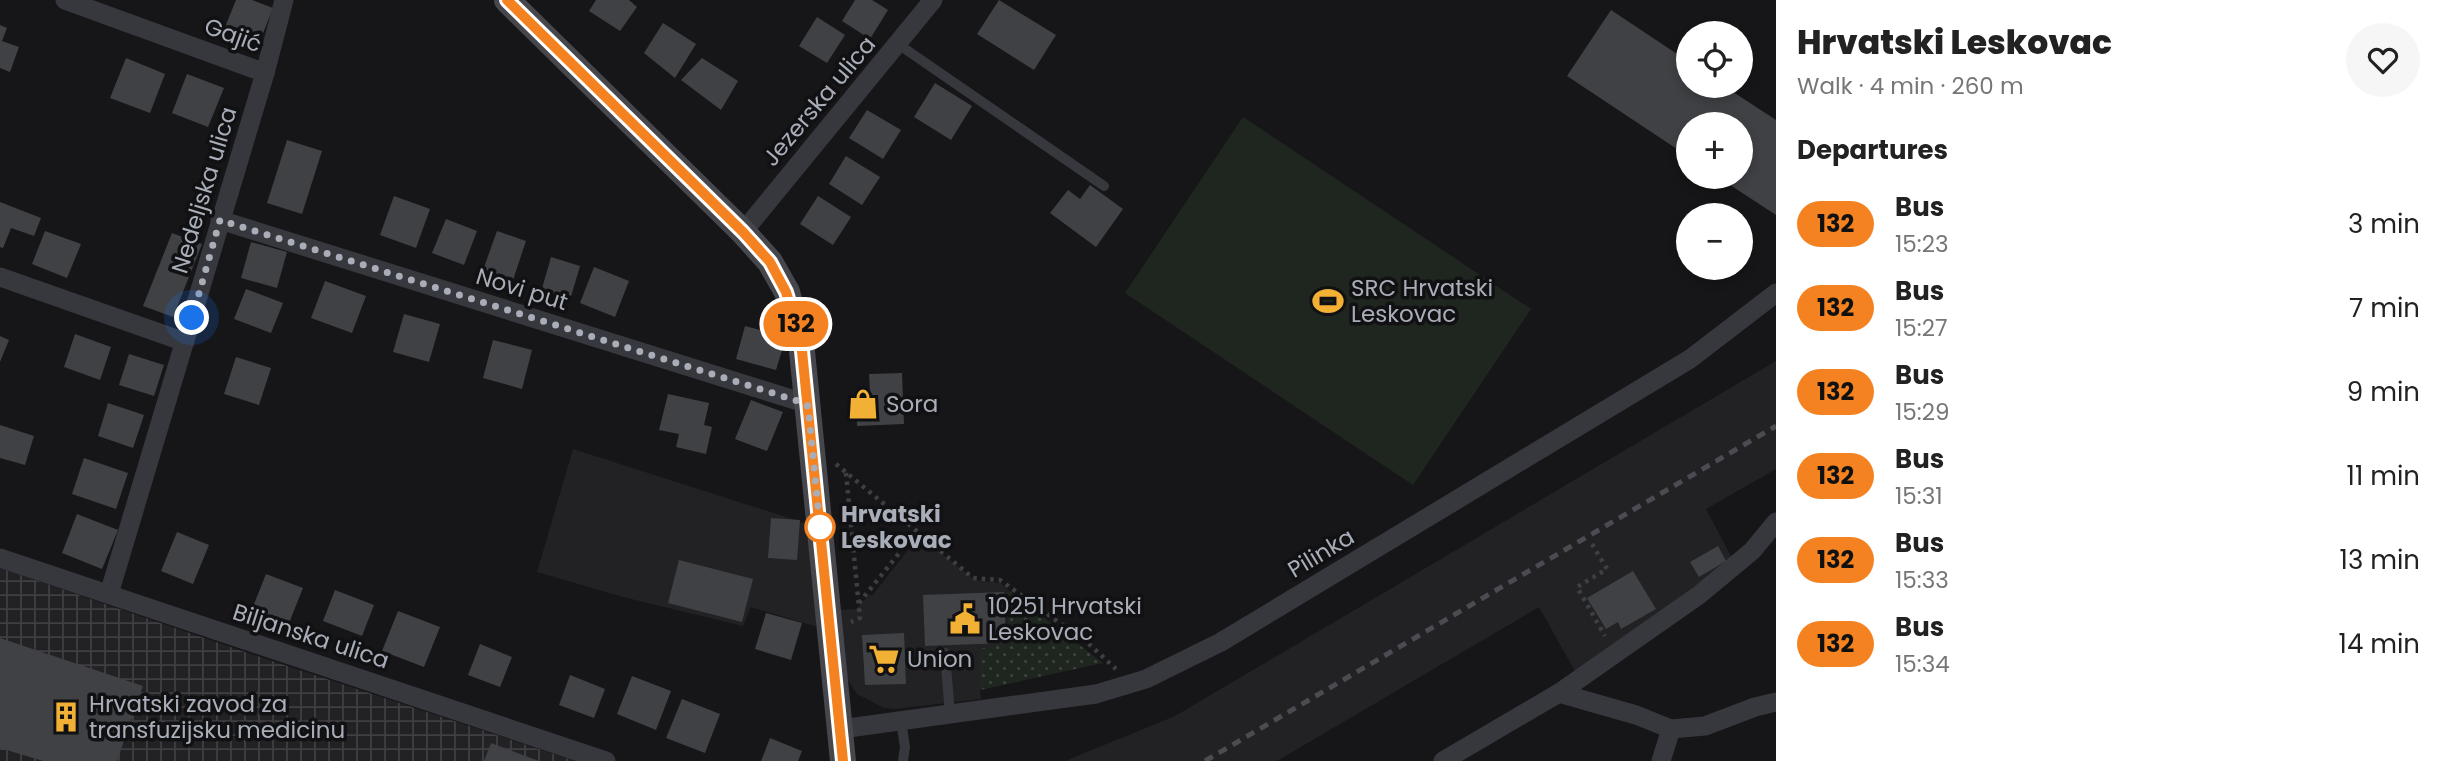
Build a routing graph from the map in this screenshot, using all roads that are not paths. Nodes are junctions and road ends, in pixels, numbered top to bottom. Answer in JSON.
{"nodes":[{"id":1,"x":65,"y":0,"type":"edge"},
{"id":2,"x":284,"y":0,"type":"edge"},
{"id":3,"x":507,"y":0,"type":"edge"},
{"id":4,"x":933,"y":0,"type":"edge"},
{"id":5,"x":898,"y":44,"type":"junction"},
{"id":6,"x":265,"y":73,"type":"junction"},
{"id":7,"x":1104,"y":186,"type":"dead end"},
{"id":8,"x":220,"y":220,"type":"junction"},
{"id":9,"x":743,"y":232,"type":"junction"},
{"id":10,"x":0,"y":277,"type":"edge"},
{"id":11,"x":1776,"y":293,"type":"edge"},
{"id":12,"x":185,"y":342,"type":"junction"},
{"id":13,"x":808,"y":406,"type":"junction"},
{"id":14,"x":1776,"y":522,"type":"edge"},
{"id":15,"x":0,"y":558,"type":"edge"},
{"id":16,"x":109,"y":594,"type":"junction"},
{"id":17,"x":945,"y":653,"type":"dead end"},
{"id":18,"x":1559,"y":692,"type":"junction"},
{"id":19,"x":1776,"y":702,"type":"edge"},
{"id":20,"x":950,"y":715,"type":"junction"},
{"id":21,"x":901,"y":721,"type":"junction"},
{"id":22,"x":841,"y":729,"type":"junction"},
{"id":23,"x":1671,"y":729,"type":"junction"},
{"id":24,"x":606,"y":761,"type":"edge"},
{"id":25,"x":843,"y":761,"type":"edge"},
{"id":26,"x":903,"y":761,"type":"edge"},
{"id":27,"x":1443,"y":761,"type":"edge"},
{"id":28,"x":1661,"y":761,"type":"edge"}],
"edges":[{"from":1,"to":6,"type":"street","name":"Gajić"},
{"from":2,"to":6,"type":"street","name":"Nedeljska ulica"},
{"from":3,"to":9,"type":"main road"},
{"from":4,"to":5,"type":"street","name":"Jezerska ulica"},
{"from":5,"to":7,"type":"lane"},
{"from":5,"to":9,"type":"street","name":"Jezerska ulica"},
{"from":6,"to":8,"type":"street","name":"Nedeljska ulica"},
{"from":8,"to":12,"type":"street","name":"Nedeljska ulica"},
{"from":8,"to":13,"type":"street","name":"Novi put"},
{"from":9,"to":13,"type":"main road"},
{"from":10,"to":12,"type":"street"},
{"from":11,"to":20,"type":"street","name":"Pilinka"},
{"from":12,"to":16,"type":"street","name":"Nedeljska ulica"},
{"from":13,"to":22,"type":"main road"},
{"from":14,"to":18,"type":"street"},
{"from":15,"to":16,"type":"street","name":"Biljanska ulica"},
{"from":16,"to":24,"type":"street","name":"Biljanska ulica"},
{"from":17,"to":20,"type":"lane"},
{"from":18,"to":23,"type":"street"},
{"from":18,"to":27,"type":"street"},
{"from":19,"to":23,"type":"street"},
{"from":20,"to":21,"type":"street","name":"Pilinka"},
{"from":21,"to":22,"type":"street","name":"Pilinka"},
{"from":21,"to":26,"type":"lane"},
{"from":22,"to":25,"type":"main road"},
{"from":23,"to":28,"type":"street"}]}
